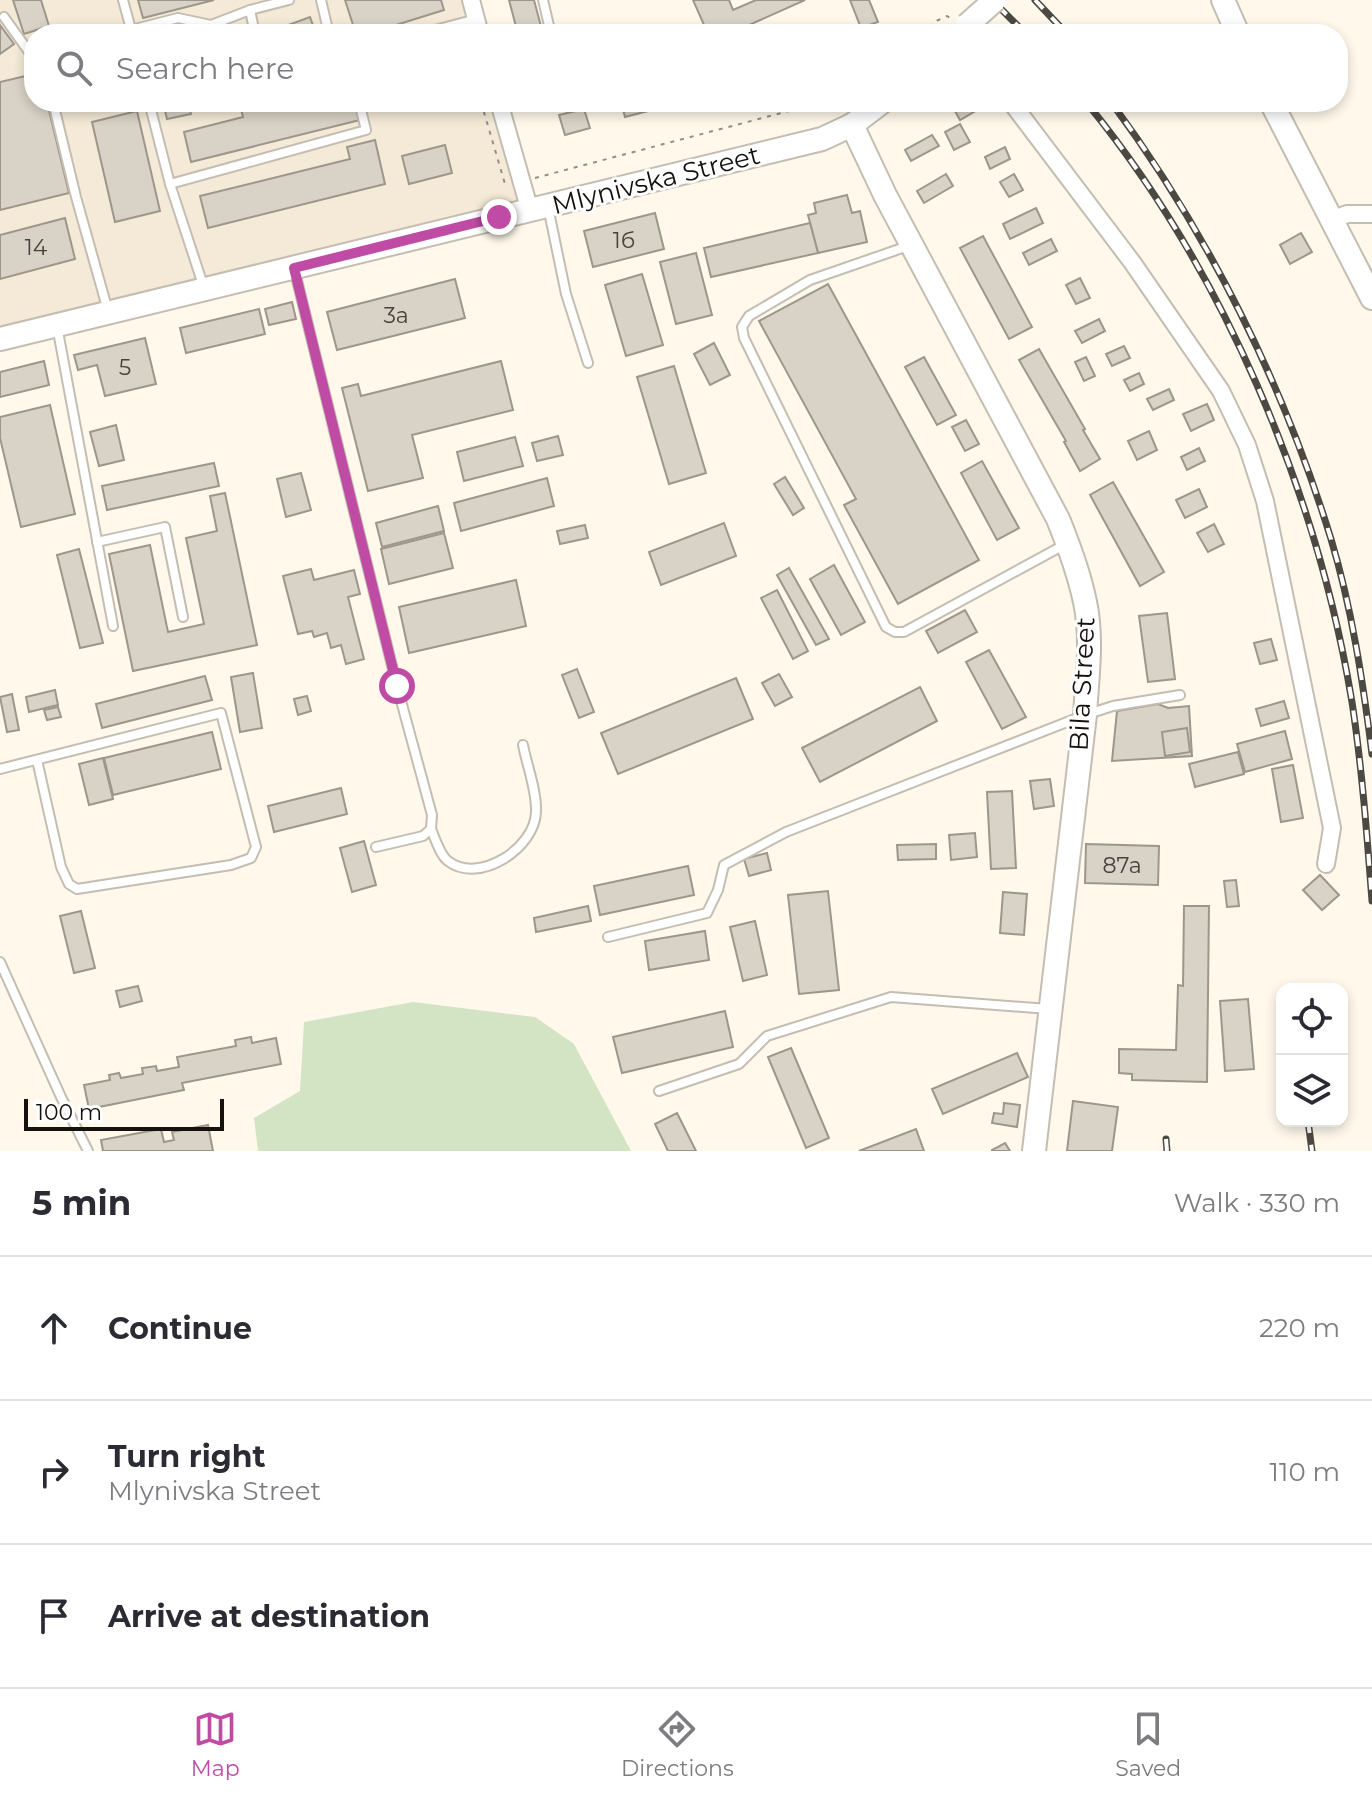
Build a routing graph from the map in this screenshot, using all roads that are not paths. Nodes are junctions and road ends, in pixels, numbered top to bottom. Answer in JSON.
{"nodes":[{"id":1,"x":123,"y":0,"type":"edge"},
{"id":2,"x":289,"y":0,"type":"edge"},
{"id":3,"x":321,"y":0,"type":"edge"},
{"id":4,"x":471,"y":0,"type":"edge"},
{"id":5,"x":543,"y":0,"type":"edge"},
{"id":6,"x":995,"y":0,"type":"edge"},
{"id":7,"x":1223,"y":0,"type":"edge"},
{"id":8,"x":250,"y":10,"type":"junction"},
{"id":9,"x":4,"y":17,"type":"dead end"},
{"id":10,"x":130,"y":24,"type":"edge"},
{"id":11,"x":158,"y":24,"type":"edge"},
{"id":12,"x":206,"y":24,"type":"edge"},
{"id":13,"x":214,"y":24,"type":"edge"},
{"id":14,"x":253,"y":24,"type":"edge"},
{"id":15,"x":327,"y":24,"type":"edge"},
{"id":16,"x":477,"y":24,"type":"edge"},
{"id":17,"x":549,"y":24,"type":"edge"},
{"id":18,"x":969,"y":24,"type":"edge"},
{"id":19,"x":1234,"y":24,"type":"edge"},
{"id":20,"x":24,"y":45,"type":"edge"},
{"id":21,"x":55,"y":112,"type":"edge"},
{"id":22,"x":152,"y":112,"type":"edge"},
{"id":23,"x":362,"y":112,"type":"edge"},
{"id":24,"x":502,"y":112,"type":"edge"},
{"id":25,"x":869,"y":112,"type":"edge"},
{"id":26,"x":1018,"y":112,"type":"edge"},
{"id":27,"x":1276,"y":112,"type":"edge"},
{"id":28,"x":852,"y":125,"type":"junction"},
{"id":29,"x":170,"y":184,"type":"junction"},
{"id":30,"x":539,"y":208,"type":"junction"},
{"id":31,"x":1372,"y":214,"type":"edge"},
{"id":32,"x":1332,"y":220,"type":"junction"},
{"id":33,"x":912,"y":245,"type":"junction"},
{"id":34,"x":294,"y":268,"type":"junction"},
{"id":35,"x":204,"y":288,"type":"junction"},
{"id":36,"x":1372,"y":298,"type":"edge"},
{"id":37,"x":108,"y":312,"type":"junction"},
{"id":38,"x":57,"y":325,"type":"junction"},
{"id":39,"x":0,"y":339,"type":"edge"},
{"id":40,"x":588,"y":363,"type":"dead end"},
{"id":41,"x":97,"y":542,"type":"junction"},
{"id":42,"x":1068,"y":543,"type":"junction"},
{"id":43,"x":183,"y":617,"type":"dead end"},
{"id":44,"x":113,"y":626,"type":"dead end"},
{"id":45,"x":1180,"y":695,"type":"dead end"},
{"id":46,"x":1085,"y":715,"type":"junction"},
{"id":47,"x":523,"y":745,"type":"dead end"},
{"id":48,"x":37,"y":760,"type":"junction"},
{"id":49,"x":0,"y":769,"type":"edge"},
{"id":50,"x":431,"y":829,"type":"junction"},
{"id":51,"x":376,"y":847,"type":"dead end"},
{"id":52,"x":1326,"y":864,"type":"dead end"},
{"id":53,"x":608,"y":937,"type":"dead end"},
{"id":54,"x":0,"y":962,"type":"edge"},
{"id":55,"x":1049,"y":1009,"type":"junction"},
{"id":56,"x":659,"y":1091,"type":"dead end"},
{"id":57,"x":88,"y":1151,"type":"edge"},
{"id":58,"x":1034,"y":1151,"type":"edge"}],
"edges":[{"from":1,"to":10,"type":"lane"},
{"from":2,"to":8,"type":"lane"},
{"from":3,"to":15,"type":"lane"},
{"from":4,"to":16,"type":"street"},
{"from":5,"to":17,"type":"lane"},
{"from":6,"to":18,"type":"main road","bridge":true},
{"from":7,"to":19,"type":"main road"},
{"from":8,"to":13,"type":"lane"},
{"from":8,"to":14,"type":"lane"},
{"from":9,"to":20,"type":"lane"},
{"from":11,"to":12,"type":"lane"},
{"from":21,"to":37,"type":"lane"},
{"from":22,"to":29,"type":"lane"},
{"from":23,"to":29,"type":"lane"},
{"from":24,"to":30,"type":"street"},
{"from":25,"to":28,"type":"main road","name":"Mlynivska Street"},
{"from":26,"to":52,"type":"street"},
{"from":27,"to":32,"type":"main road"},
{"from":28,"to":30,"type":"main road","name":"Mlynivska Street"},
{"from":28,"to":33,"type":"main road","name":"Bila Street"},
{"from":29,"to":35,"type":"lane"},
{"from":30,"to":34,"type":"main road","name":"Mlynivska Street"},
{"from":30,"to":40,"type":"lane"},
{"from":31,"to":32,"type":"street"},
{"from":32,"to":36,"type":"main road"},
{"from":33,"to":42,"type":"main road","name":"Bila Street"},
{"from":33,"to":42,"type":"lane"},
{"from":34,"to":35,"type":"main road","name":"Mlynivska Street"},
{"from":34,"to":50,"type":"lane"},
{"from":35,"to":37,"type":"main road","name":"Mlynivska Street"},
{"from":37,"to":38,"type":"main road","name":"Mlynivska Street"},
{"from":38,"to":39,"type":"main road","name":"Mlynivska Street"},
{"from":38,"to":41,"type":"lane"},
{"from":41,"to":43,"type":"lane"},
{"from":41,"to":44,"type":"lane"},
{"from":42,"to":46,"type":"main road","name":"Bila Street"},
{"from":45,"to":46,"type":"lane"},
{"from":46,"to":53,"type":"lane"},
{"from":46,"to":55,"type":"main road","name":"Bila Street"},
{"from":47,"to":50,"type":"lane"},
{"from":48,"to":48,"type":"lane"},
{"from":48,"to":49,"type":"lane"},
{"from":50,"to":51,"type":"lane"},
{"from":54,"to":57,"type":"lane"},
{"from":55,"to":56,"type":"lane"},
{"from":55,"to":58,"type":"main road","name":"Bila Street"}]}
